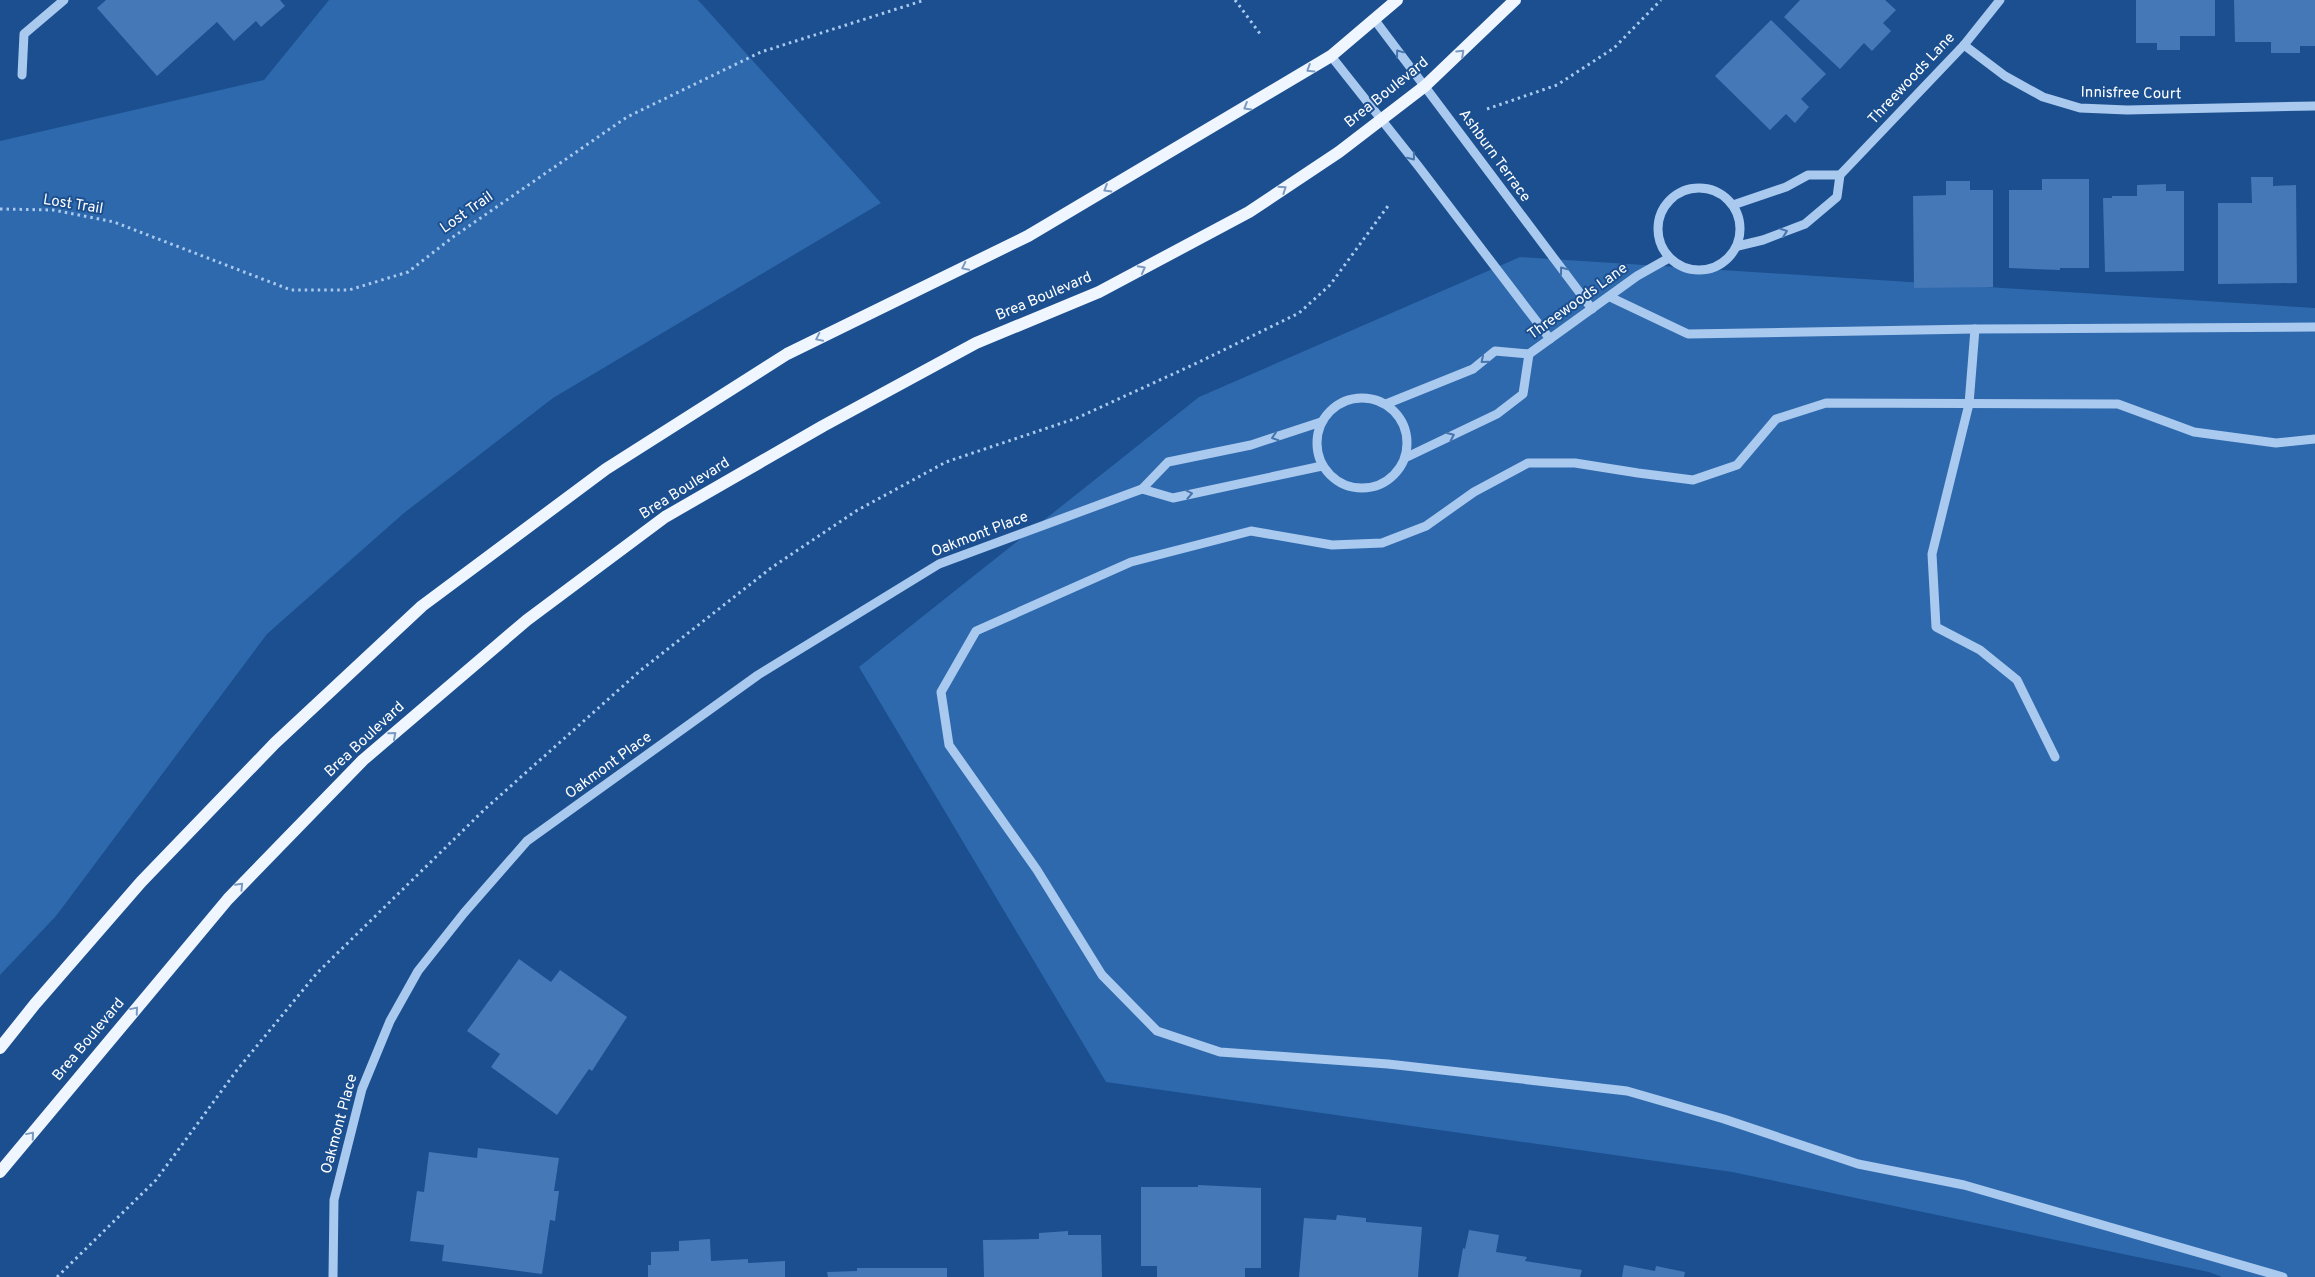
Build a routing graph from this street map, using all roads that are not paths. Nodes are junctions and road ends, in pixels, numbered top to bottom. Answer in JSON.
{"nodes":[{"id":1,"x":64,"y":0,"type":"edge"},
{"id":2,"x":1396,"y":0,"type":"edge"},
{"id":3,"x":1515,"y":0,"type":"edge"},
{"id":4,"x":2000,"y":0,"type":"edge"},
{"id":5,"x":1374,"y":19,"type":"junction"},
{"id":6,"x":1964,"y":45,"type":"junction"},
{"id":7,"x":1331,"y":56,"type":"junction"},
{"id":8,"x":22,"y":75,"type":"dead end"},
{"id":9,"x":1425,"y":86,"type":"junction"},
{"id":10,"x":2315,"y":106,"type":"edge"},
{"id":11,"x":1382,"y":119,"type":"junction"},
{"id":12,"x":1840,"y":175,"type":"junction"},
{"id":13,"x":1733,"y":205,"type":"junction"},
{"id":14,"x":1738,"y":246,"type":"junction"},
{"id":15,"x":1669,"y":258,"type":"junction"},
{"id":16,"x":1610,"y":297,"type":"junction"},
{"id":17,"x":1592,"y":309,"type":"junction"},
{"id":18,"x":2315,"y":327,"type":"edge"},
{"id":19,"x":1975,"y":329,"type":"junction"},
{"id":20,"x":1550,"y":339,"type":"junction"},
{"id":21,"x":1529,"y":354,"type":"junction"},
{"id":22,"x":1386,"y":404,"type":"junction"},
{"id":23,"x":1969,"y":404,"type":"junction"},
{"id":24,"x":1321,"y":422,"type":"junction"},
{"id":25,"x":2315,"y":439,"type":"edge"},
{"id":26,"x":1406,"y":457,"type":"junction"},
{"id":27,"x":1322,"y":466,"type":"junction"},
{"id":28,"x":1142,"y":489,"type":"junction"},
{"id":29,"x":2055,"y":758,"type":"dead end"},
{"id":30,"x":0,"y":1048,"type":"edge"},
{"id":31,"x":0,"y":1172,"type":"edge"},
{"id":32,"x":333,"y":1277,"type":"edge"},
{"id":33,"x":2283,"y":1277,"type":"edge"}],
"edges":[{"from":1,"to":8,"type":"street"},
{"from":2,"to":5,"type":"main road"},
{"from":9,"to":3,"type":"main road","name":"Brea Boulevard","one_way":true},
{"from":4,"to":6,"type":"street","name":"Threewoods Lane"},
{"from":5,"to":7,"type":"main road"},
{"from":9,"to":5,"type":"street","name":"Ashburn Terrace","one_way":true},
{"from":6,"to":10,"type":"street","name":"Innisfree Court"},
{"from":6,"to":12,"type":"street","name":"Threewoods Lane"},
{"from":7,"to":11,"type":"street"},
{"from":7,"to":30,"type":"main road","one_way":true},
{"from":9,"to":11,"type":"main road","name":"Brea Boulevard"},
{"from":17,"to":9,"type":"street","name":"Ashburn Terrace","one_way":true},
{"from":11,"to":20,"type":"street","one_way":true},
{"from":31,"to":11,"type":"main road","name":"Brea Boulevard","one_way":true},
{"from":12,"to":13,"type":"street"},
{"from":14,"to":12,"type":"street","one_way":true},
{"from":13,"to":14,"type":"street"},
{"from":13,"to":15,"type":"street"},
{"from":14,"to":15,"type":"street"},
{"from":15,"to":16,"type":"street","name":"Threewoods Lane"},
{"from":16,"to":17,"type":"street","name":"Threewoods Lane"},
{"from":16,"to":19,"type":"street"},
{"from":17,"to":20,"type":"street","name":"Threewoods Lane"},
{"from":18,"to":19,"type":"street"},
{"from":19,"to":23,"type":"street"},
{"from":20,"to":21,"type":"street","name":"Threewoods Lane"},
{"from":21,"to":22,"type":"street","one_way":true},
{"from":26,"to":21,"type":"street","one_way":true},
{"from":22,"to":24,"type":"street"},
{"from":22,"to":26,"type":"street"},
{"from":23,"to":25,"type":"street"},
{"from":23,"to":29,"type":"street"},
{"from":23,"to":33,"type":"street"},
{"from":24,"to":27,"type":"street"},
{"from":24,"to":28,"type":"street","name":"Oakmont Place","one_way":true},
{"from":26,"to":27,"type":"street"},
{"from":28,"to":27,"type":"street","one_way":true},
{"from":28,"to":32,"type":"street","name":"Oakmont Place"}]}
